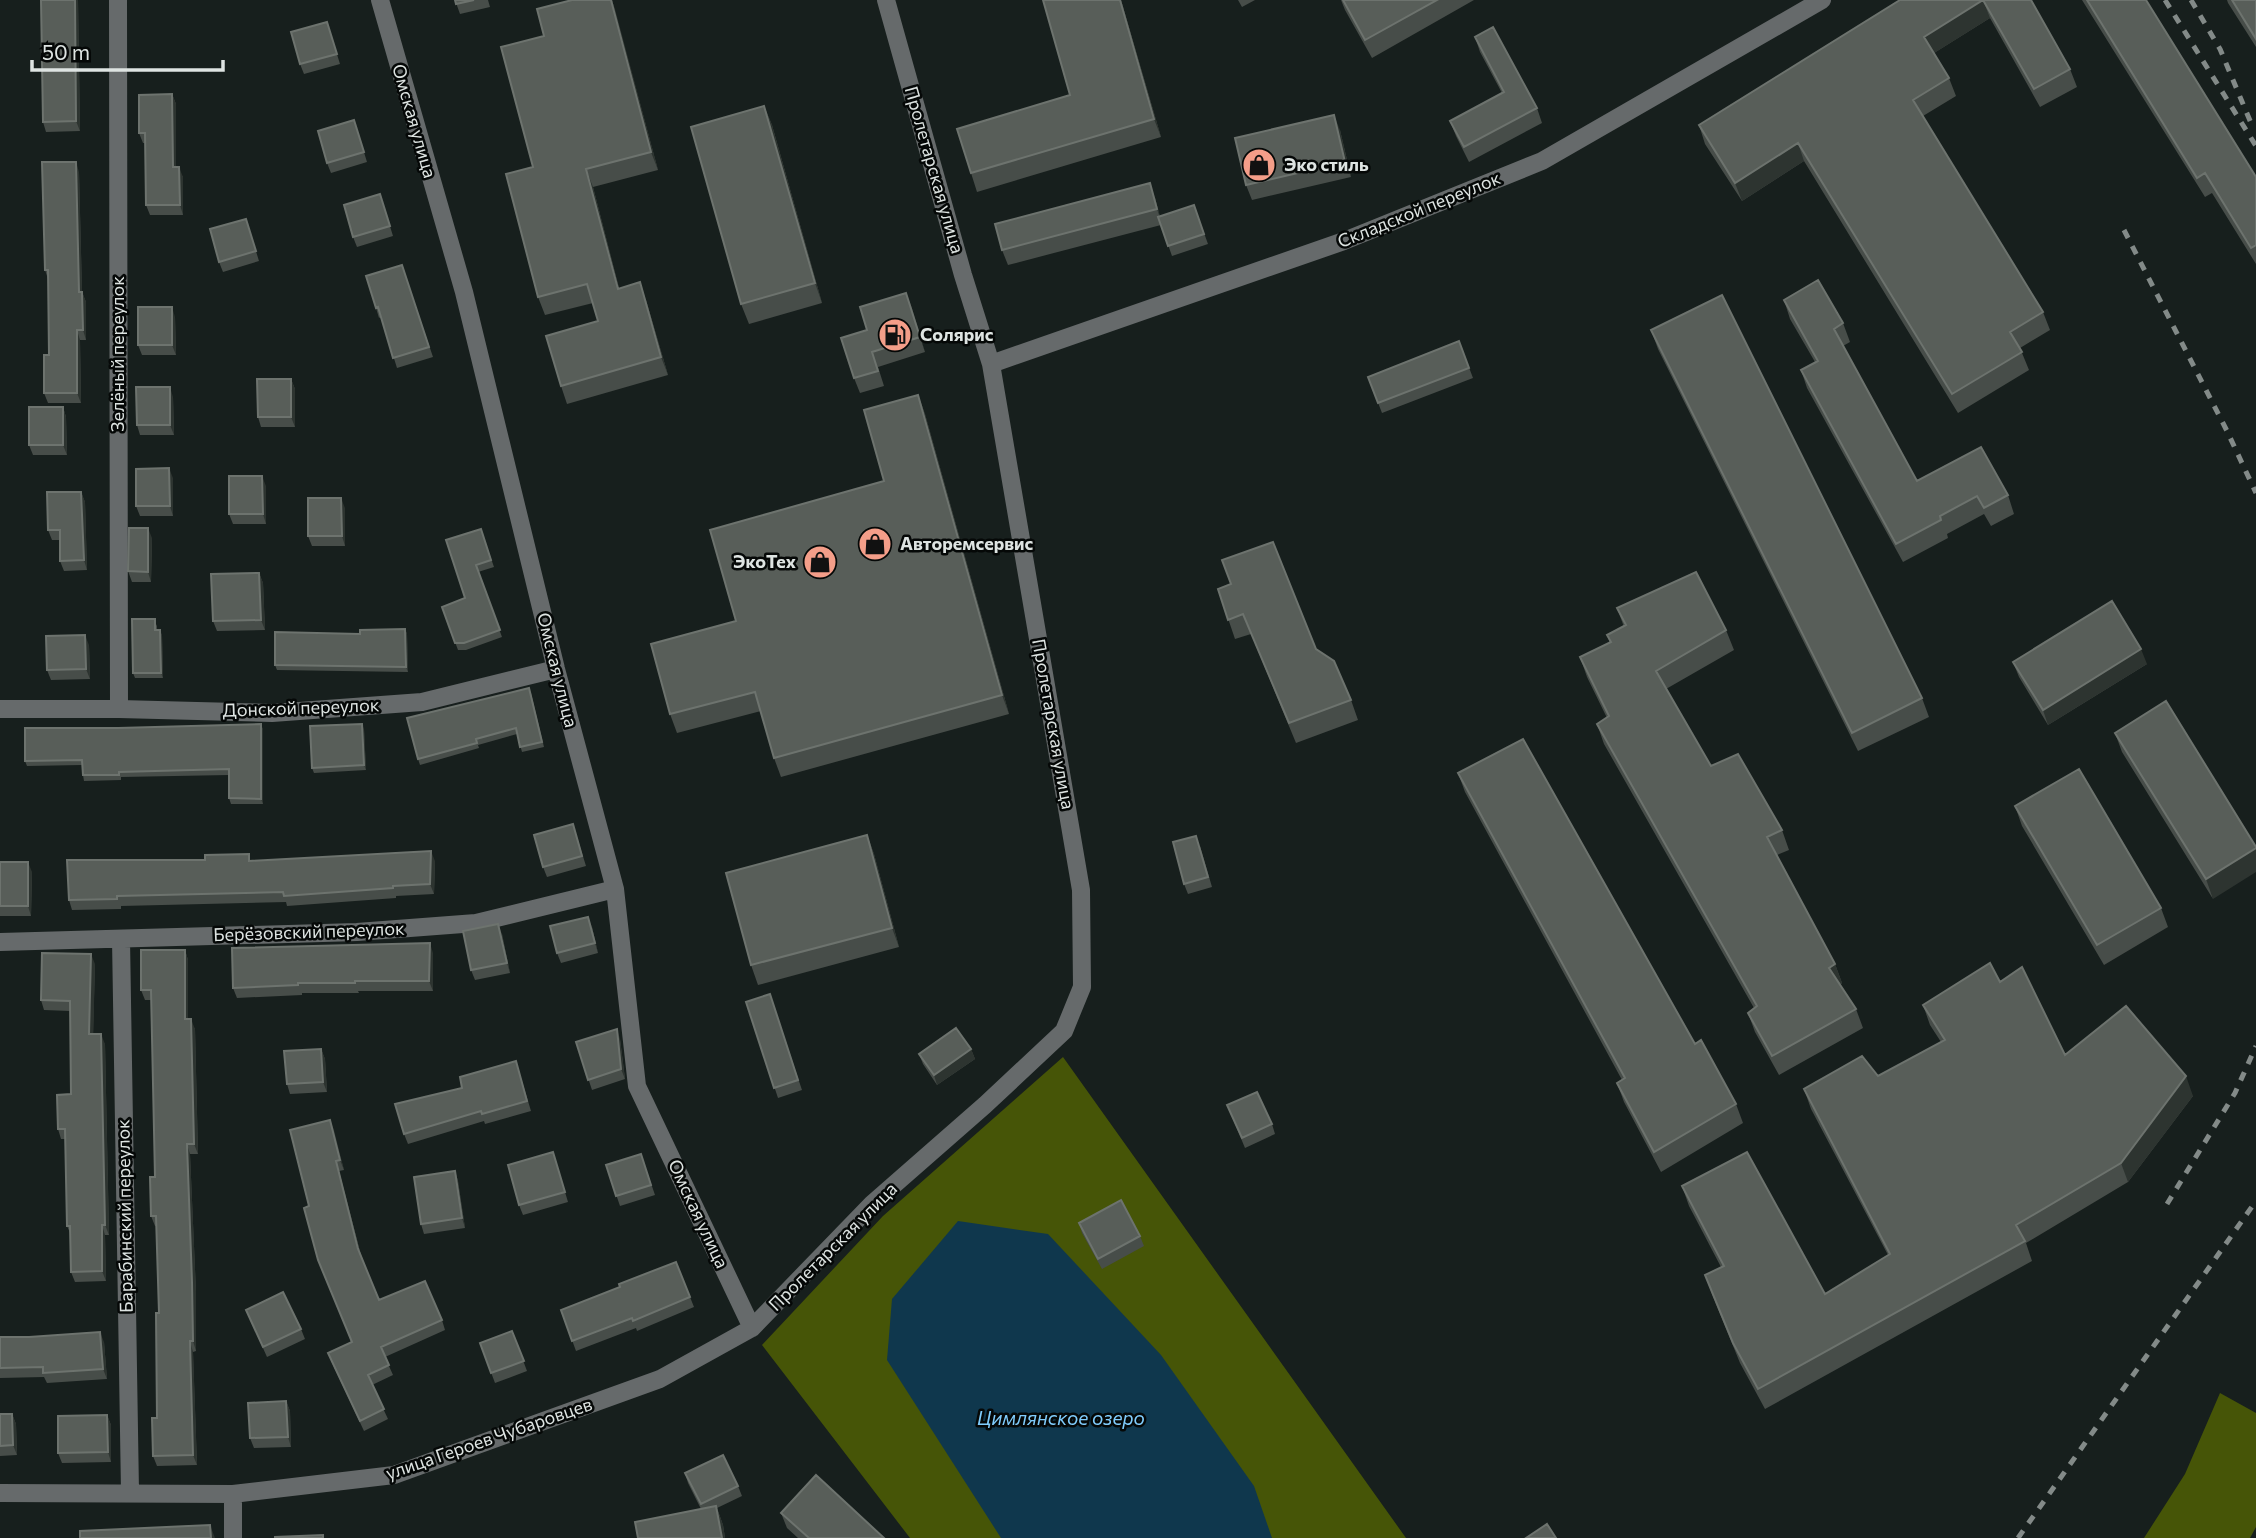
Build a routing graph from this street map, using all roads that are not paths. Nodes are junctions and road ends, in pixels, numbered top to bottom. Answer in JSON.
{"nodes":[{"id":1,"x":118,"y":0,"type":"edge"},
{"id":2,"x":380,"y":0,"type":"edge"},
{"id":3,"x":886,"y":0,"type":"edge"},
{"id":4,"x":1822,"y":0,"type":"edge"},
{"id":5,"x":991,"y":364,"type":"junction"},
{"id":6,"x":556,"y":669,"type":"junction"},
{"id":7,"x":0,"y":709,"type":"edge"},
{"id":8,"x":119,"y":709,"type":"junction"},
{"id":9,"x":614,"y":889,"type":"junction"},
{"id":10,"x":121,"y":939,"type":"junction"},
{"id":11,"x":0,"y":942,"type":"edge"},
{"id":12,"x":752,"y":1328,"type":"junction"},
{"id":13,"x":130,"y":1492,"type":"junction"},
{"id":14,"x":0,"y":1493,"type":"edge"},
{"id":15,"x":233,"y":1494,"type":"junction"},
{"id":16,"x":233,"y":1538,"type":"edge"}],
"edges":[{"from":1,"to":8,"type":"street","name":"Зелёный переулок"},
{"from":2,"to":6,"type":"street","name":"Омская улица"},
{"from":3,"to":5,"type":"street","name":"Пролетарская улица"},
{"from":4,"to":5,"type":"street","name":"Складской переулок"},
{"from":5,"to":12,"type":"street","name":"Пролетарская улица"},
{"from":6,"to":8,"type":"street","name":"Донской переулок"},
{"from":6,"to":9,"type":"street","name":"Омская улица"},
{"from":7,"to":8,"type":"street","name":"Донской переулок"},
{"from":9,"to":10,"type":"street","name":"Берёзовский переулок"},
{"from":9,"to":12,"type":"street","name":"Омская улица"},
{"from":10,"to":11,"type":"street","name":"Берёзовский переулок"},
{"from":10,"to":13,"type":"street","name":"Барабинский переулок"},
{"from":12,"to":15,"type":"street","name":"улица Героев Чубаровцев"},
{"from":13,"to":14,"type":"street","name":"улица Героев Чубаровцев"},
{"from":13,"to":15,"type":"street","name":"улица Героев Чубаровцев"},
{"from":15,"to":16,"type":"street"}]}
